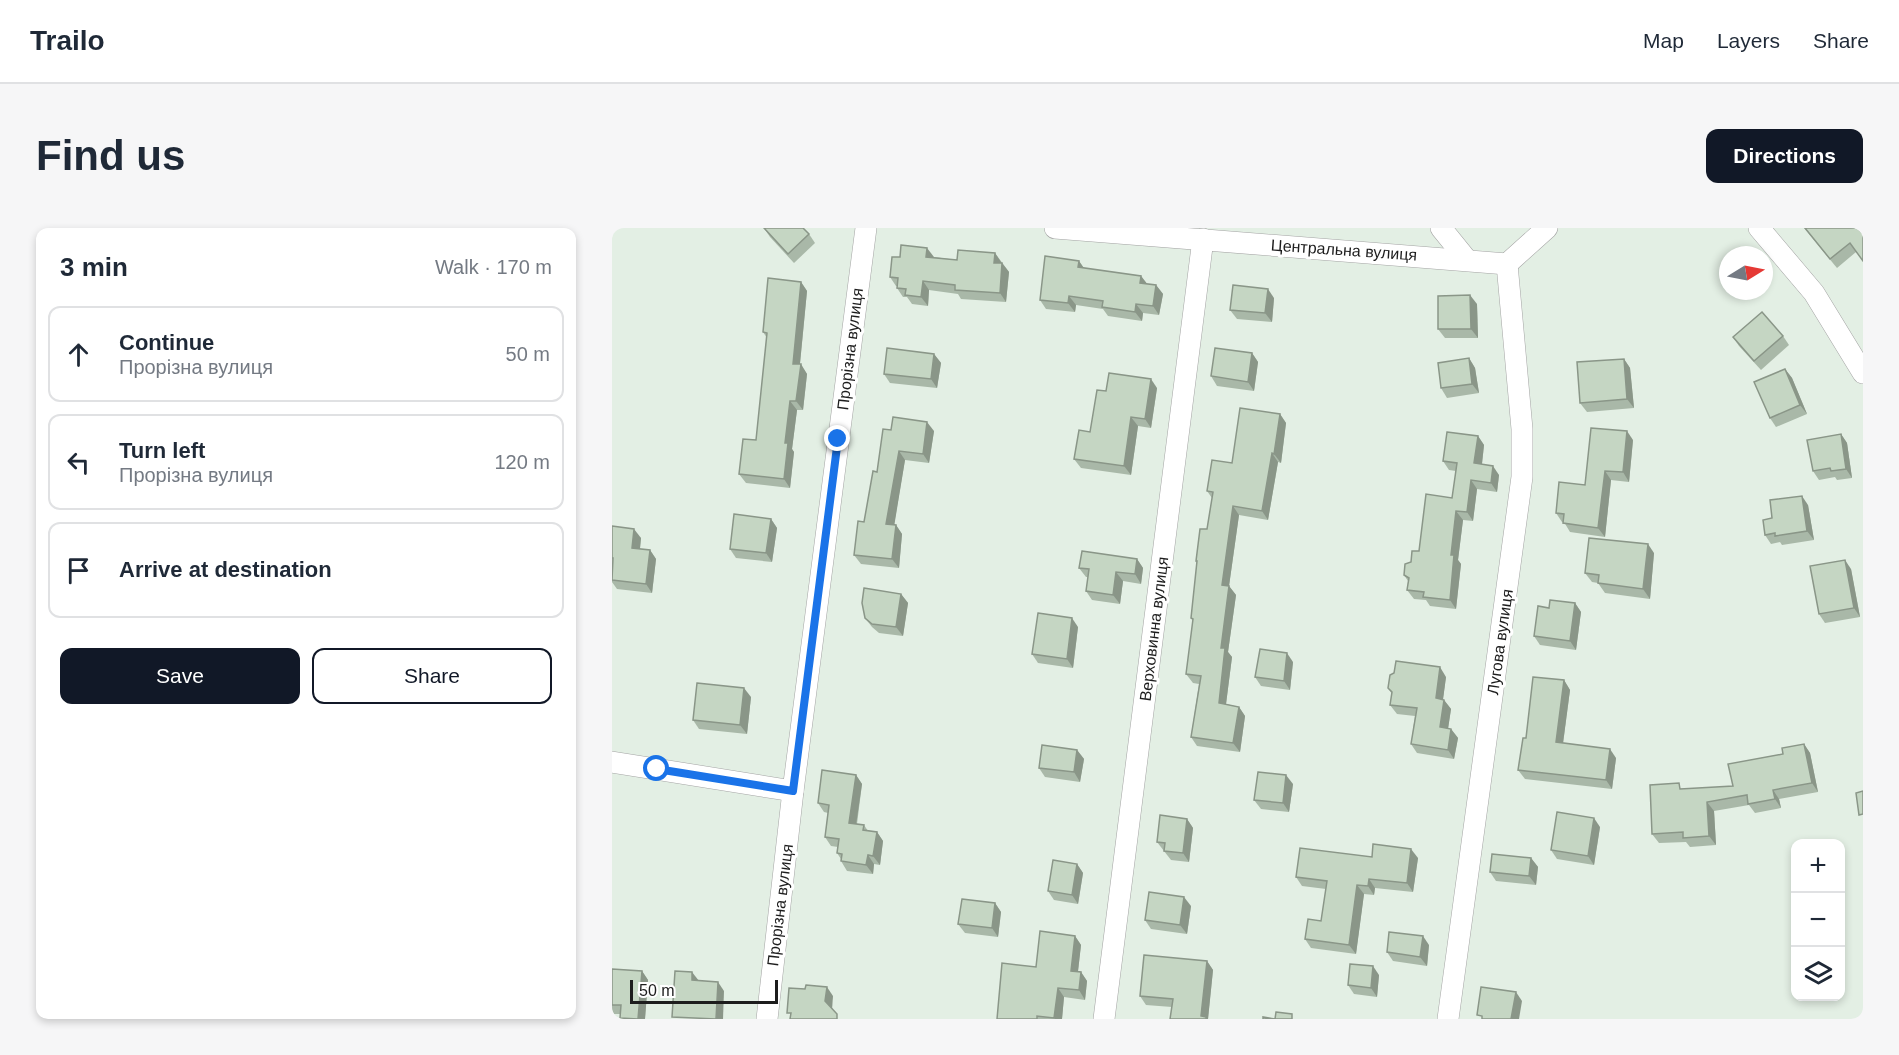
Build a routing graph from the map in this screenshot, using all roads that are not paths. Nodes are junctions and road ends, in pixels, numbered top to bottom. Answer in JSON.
{"nodes":[{"id":1,"x":866,"y":228,"type":"edge"},
{"id":2,"x":1055,"y":228,"type":"edge"},
{"id":3,"x":1441,"y":228,"type":"edge"},
{"id":4,"x":1547,"y":228,"type":"edge"},
{"id":5,"x":1758,"y":228,"type":"edge"},
{"id":6,"x":1203,"y":239,"type":"junction"},
{"id":7,"x":1467,"y":260,"type":"junction"},
{"id":8,"x":1507,"y":264,"type":"junction"},
{"id":9,"x":1863,"y":373,"type":"edge"},
{"id":10,"x":612,"y":762,"type":"edge"},
{"id":11,"x":793,"y":791,"type":"junction"},
{"id":12,"x":767,"y":1019,"type":"edge"},
{"id":13,"x":1104,"y":1019,"type":"edge"},
{"id":14,"x":1448,"y":1019,"type":"edge"}],
"edges":[{"from":1,"to":11,"type":"street","name":"Прорізна вулиця"},
{"from":2,"to":6,"type":"street","name":"Центральна вулиця"},
{"from":3,"to":7,"type":"street"},
{"from":4,"to":8,"type":"street"},
{"from":5,"to":9,"type":"street"},
{"from":6,"to":7,"type":"street","name":"Центральна вулиця"},
{"from":6,"to":13,"type":"street","name":"Верховинна вулиця"},
{"from":7,"to":8,"type":"street","name":"Центральна вулиця"},
{"from":8,"to":14,"type":"street","name":"Лугова вулиця"},
{"from":10,"to":11,"type":"street"},
{"from":11,"to":12,"type":"street","name":"Прорізна вулиця"}]}
